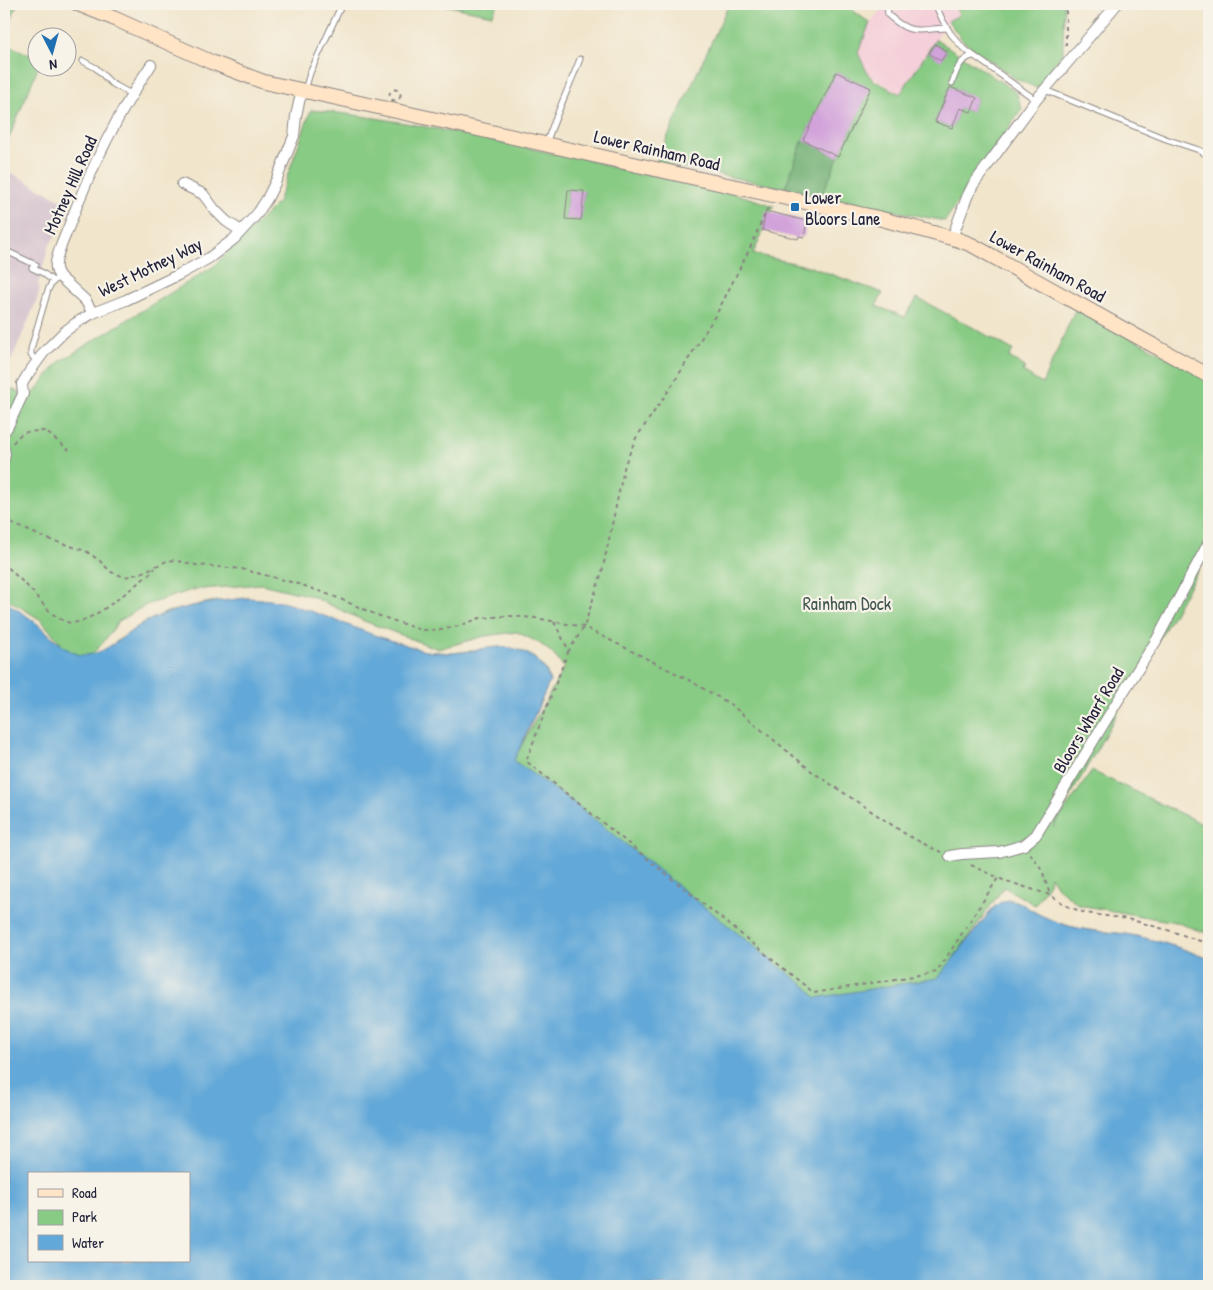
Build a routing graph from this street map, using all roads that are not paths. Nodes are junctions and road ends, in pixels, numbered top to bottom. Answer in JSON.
{"nodes":[{"id":1,"x":78,"y":4,"type":"edge"},
{"id":2,"x":342,"y":4,"type":"edge"},
{"id":3,"x":886,"y":4,"type":"edge"},
{"id":4,"x":935,"y":4,"type":"edge"},
{"id":5,"x":1117,"y":4,"type":"edge"},
{"id":6,"x":947,"y":28,"type":"junction"},
{"id":7,"x":973,"y":56,"type":"junction"},
{"id":8,"x":580,"y":59,"type":"dead end"},
{"id":9,"x":83,"y":60,"type":"dead end"},
{"id":10,"x":151,"y":65,"type":"dead end"},
{"id":11,"x":952,"y":83,"type":"dead end"},
{"id":12,"x":1044,"y":90,"type":"junction"},
{"id":13,"x":305,"y":91,"type":"junction"},
{"id":14,"x":131,"y":94,"type":"junction"},
{"id":15,"x":1036,"y":100,"type":"junction"},
{"id":16,"x":546,"y":144,"type":"junction"},
{"id":17,"x":1209,"y":156,"type":"edge"},
{"id":18,"x":182,"y":184,"type":"dead end"},
{"id":19,"x":241,"y":231,"type":"junction"},
{"id":20,"x":952,"y":238,"type":"junction"},
{"id":21,"x":4,"y":250,"type":"edge"},
{"id":22,"x":56,"y":279,"type":"junction"},
{"id":23,"x":93,"y":313,"type":"junction"},
{"id":24,"x":37,"y":360,"type":"junction"},
{"id":25,"x":1209,"y":376,"type":"edge"},
{"id":26,"x":4,"y":432,"type":"edge"},
{"id":27,"x":4,"y":443,"type":"edge"},
{"id":28,"x":4,"y":464,"type":"edge"},
{"id":29,"x":1209,"y":542,"type":"edge"},
{"id":30,"x":950,"y":856,"type":"road end"}],
"edges":[{"from":1,"to":13,"type":"main road","name":"Lower Rainham Road"},
{"from":2,"to":13,"type":"lane"},
{"from":3,"to":6,"type":"lane"},
{"from":4,"to":6,"type":"lane"},
{"from":5,"to":12,"type":"street"},
{"from":6,"to":7,"type":"lane"},
{"from":7,"to":11,"type":"lane"},
{"from":7,"to":15,"type":"lane"},
{"from":8,"to":16,"type":"lane"},
{"from":9,"to":14,"type":"lane"},
{"from":10,"to":14,"type":"street","name":"Motney Hill Road"},
{"from":12,"to":15,"type":"street"},
{"from":12,"to":17,"type":"lane"},
{"from":13,"to":16,"type":"main road","name":"Lower Rainham Road"},
{"from":13,"to":19,"type":"street","name":"West Motney Way"},
{"from":14,"to":22,"type":"street","name":"Motney Hill Road"},
{"from":15,"to":20,"type":"street"},
{"from":16,"to":20,"type":"main road","name":"Lower Rainham Road"},
{"from":18,"to":19,"type":"street"},
{"from":19,"to":23,"type":"street","name":"West Motney Way"},
{"from":20,"to":25,"type":"main road","name":"Lower Rainham Road"},
{"from":21,"to":22,"type":"lane"},
{"from":22,"to":23,"type":"street"},
{"from":22,"to":24,"type":"lane"},
{"from":23,"to":24,"type":"street","name":"West Motney Way"},
{"from":24,"to":26,"type":"street","name":"West Motney Way"},
{"from":27,"to":28,"type":"lane"},
{"from":29,"to":30,"type":"street","name":"Bloors Wharf Road"}]}
